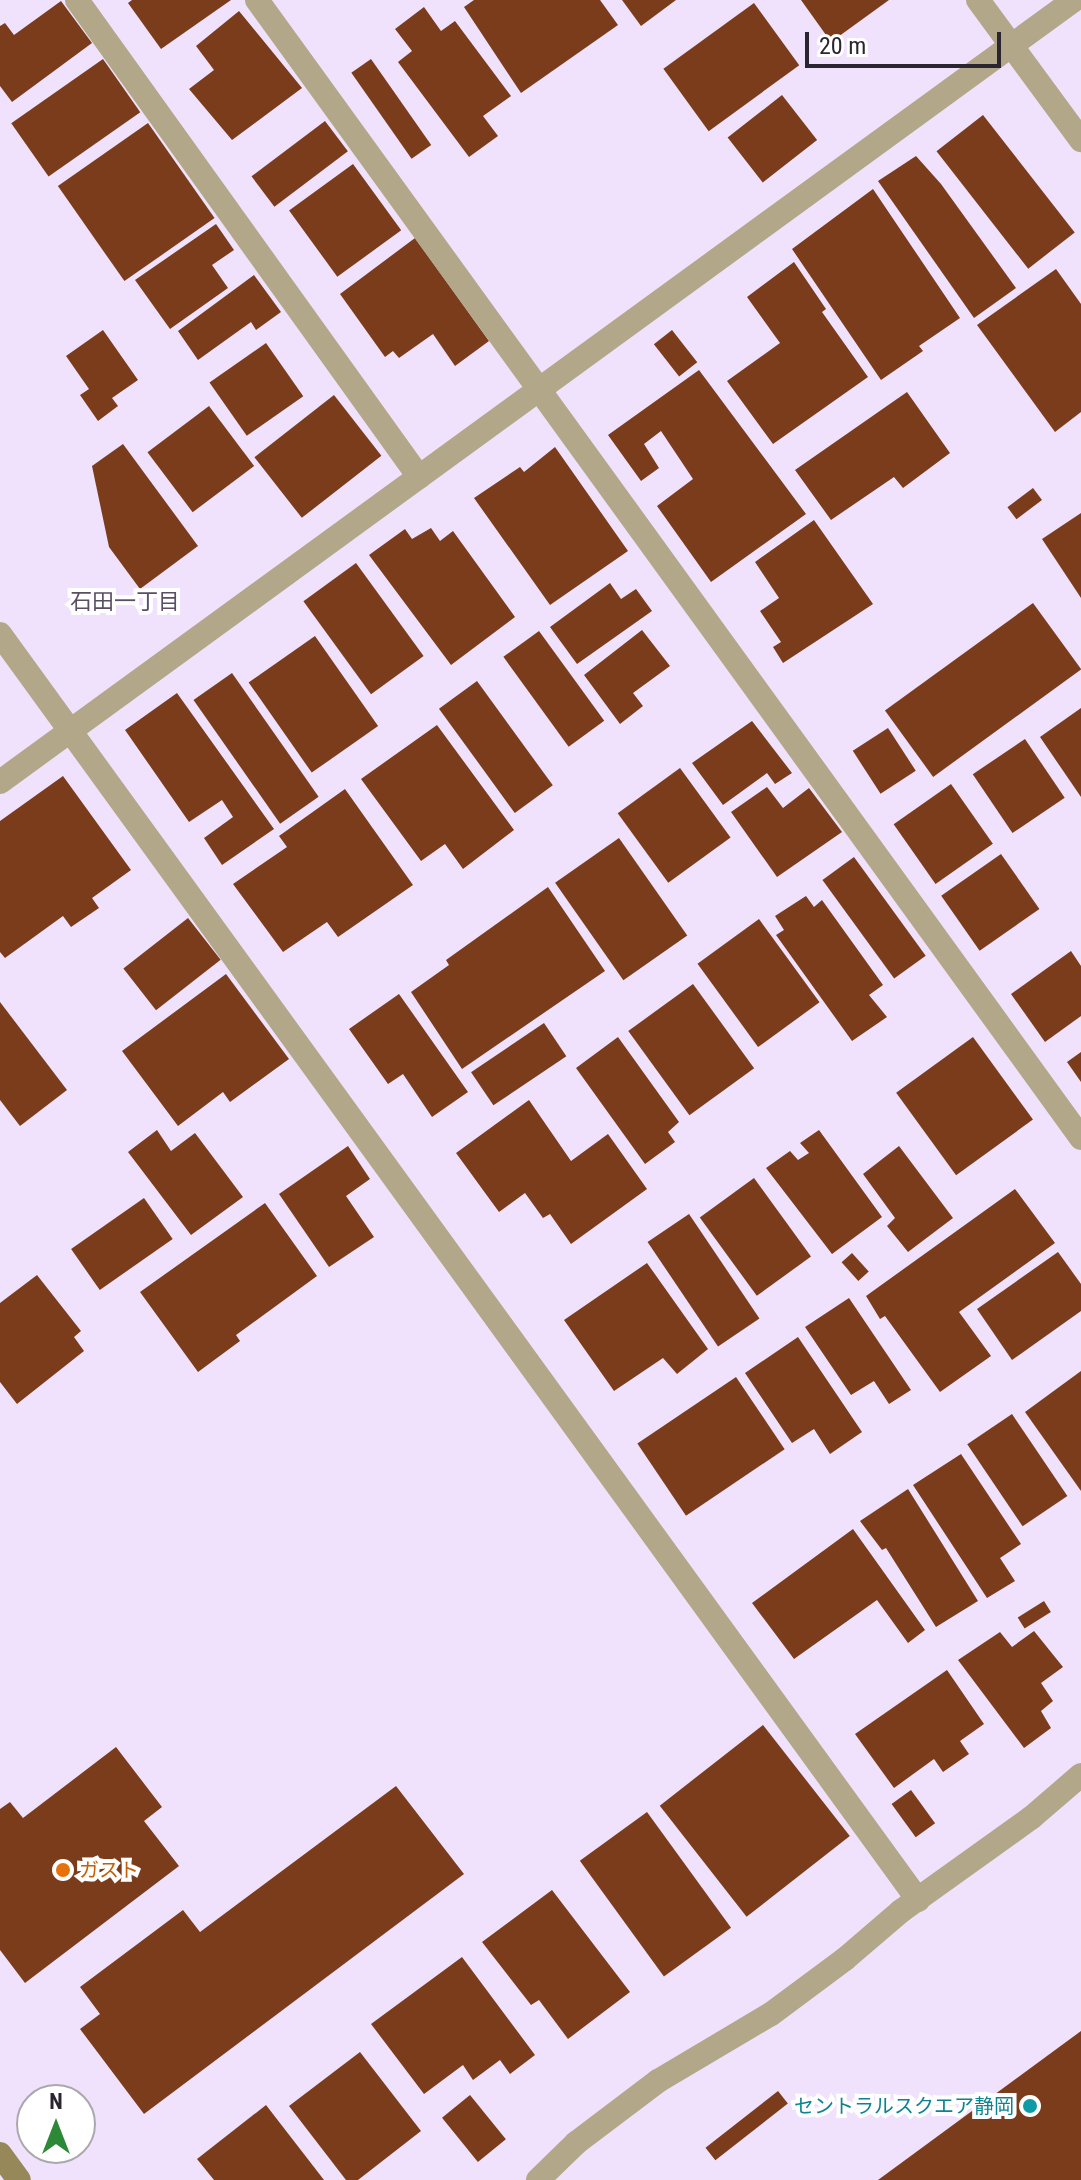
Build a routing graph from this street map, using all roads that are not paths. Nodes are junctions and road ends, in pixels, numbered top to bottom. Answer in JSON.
{"nodes":[{"id":1,"x":77,"y":0,"type":"edge"},
{"id":2,"x":257,"y":0,"type":"edge"},
{"id":3,"x":978,"y":0,"type":"edge"},
{"id":4,"x":1074,"y":0,"type":"edge"},
{"id":5,"x":1012,"y":45,"type":"junction"},
{"id":6,"x":1081,"y":140,"type":"edge"},
{"id":7,"x":539,"y":390,"type":"junction"},
{"id":8,"x":419,"y":477,"type":"junction"},
{"id":9,"x":0,"y":634,"type":"edge"},
{"id":10,"x":69,"y":731,"type":"junction"},
{"id":11,"x":0,"y":782,"type":"edge"},
{"id":12,"x":1081,"y":1138,"type":"edge"},
{"id":13,"x":1081,"y":1775,"type":"edge"},
{"id":14,"x":918,"y":1900,"type":"junction"},
{"id":15,"x":0,"y":2154,"type":"edge"},
{"id":16,"x":19,"y":2180,"type":"edge"},
{"id":17,"x":538,"y":2180,"type":"edge"}],
"edges":[{"from":1,"to":8,"type":"street"},
{"from":2,"to":7,"type":"street"},
{"from":3,"to":5,"type":"street"},
{"from":4,"to":5,"type":"street"},
{"from":5,"to":6,"type":"street"},
{"from":5,"to":7,"type":"street"},
{"from":7,"to":8,"type":"street"},
{"from":7,"to":12,"type":"street"},
{"from":8,"to":10,"type":"street"},
{"from":9,"to":10,"type":"street"},
{"from":10,"to":11,"type":"street"},
{"from":10,"to":14,"type":"street"},
{"from":13,"to":14,"type":"street"},
{"from":14,"to":17,"type":"street"},
{"from":15,"to":16,"type":"street"}]}
